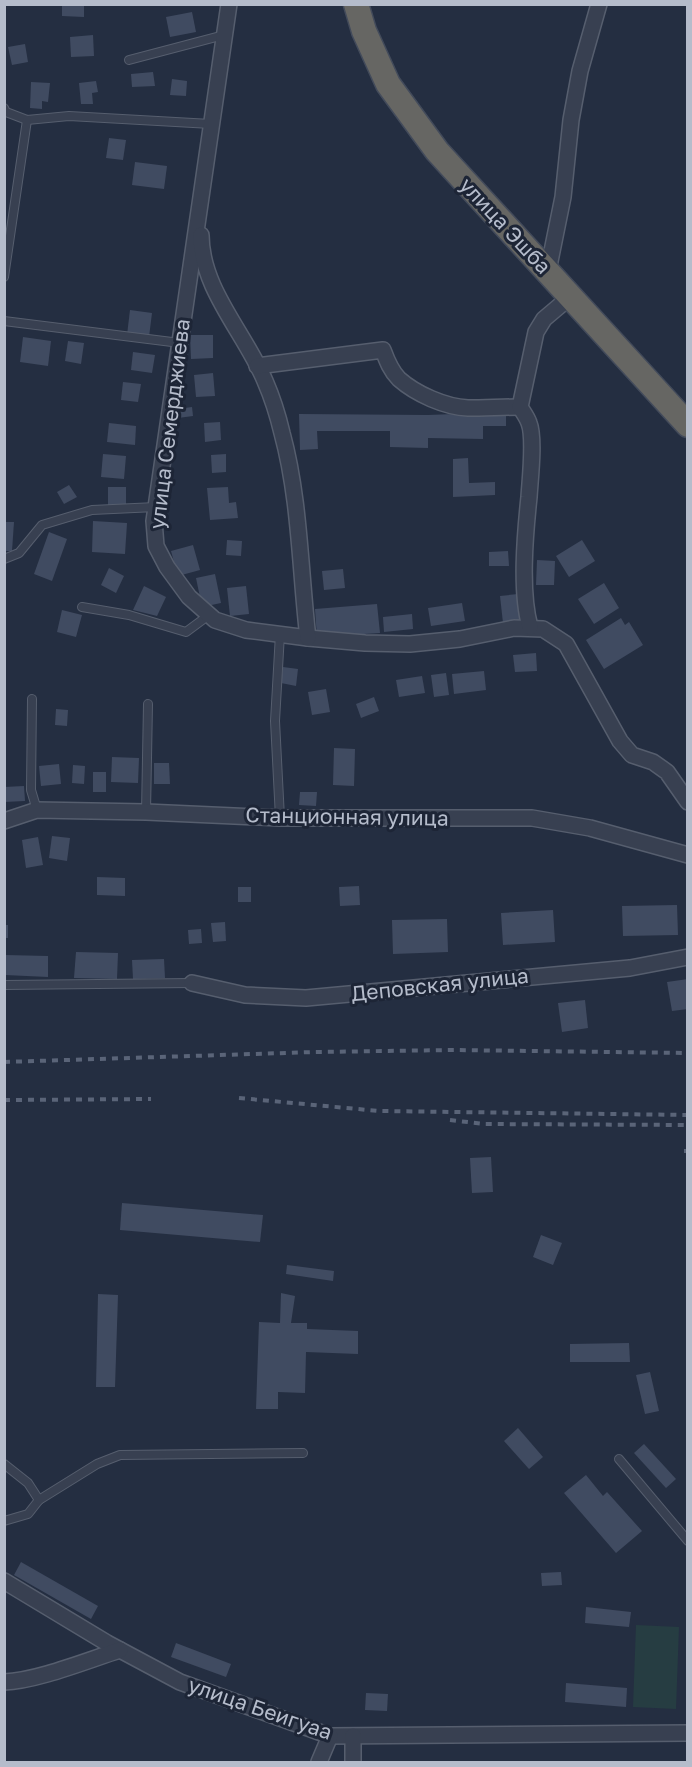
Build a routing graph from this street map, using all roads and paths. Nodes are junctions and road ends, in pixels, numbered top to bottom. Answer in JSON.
{"nodes":[{"id":1,"x":229,"y":4,"type":"edge"},
{"id":2,"x":356,"y":4,"type":"edge"},
{"id":3,"x":599,"y":4,"type":"edge"},
{"id":4,"x":224,"y":35,"type":"junction"},
{"id":5,"x":129,"y":60,"type":"dead end"},
{"id":6,"x":4,"y":108,"type":"edge"},
{"id":7,"x":27,"y":120,"type":"junction"},
{"id":8,"x":211,"y":124,"type":"junction"},
{"id":9,"x":201,"y":196,"type":"junction"},
{"id":10,"x":548,"y":271,"type":"junction"},
{"id":11,"x":4,"y":277,"type":"edge"},
{"id":12,"x":570,"y":297,"type":"junction"},
{"id":13,"x":4,"y":321,"type":"edge"},
{"id":14,"x":180,"y":343,"type":"junction"},
{"id":15,"x":257,"y":366,"type":"junction"},
{"id":16,"x":520,"y":406,"type":"junction"},
{"id":17,"x":687,"y":425,"type":"edge"},
{"id":18,"x":156,"y":507,"type":"junction"},
{"id":19,"x":4,"y":559,"type":"edge"},
{"id":20,"x":82,"y":607,"type":"dead end"},
{"id":21,"x":209,"y":615,"type":"junction"},
{"id":22,"x":530,"y":627,"type":"junction"},
{"id":23,"x":280,"y":634,"type":"junction"},
{"id":24,"x":308,"y":638,"type":"junction"},
{"id":25,"x":32,"y":699,"type":"dead end"},
{"id":26,"x":148,"y":704,"type":"dead end"},
{"id":27,"x":687,"y":802,"type":"edge"},
{"id":28,"x":37,"y":810,"type":"junction"},
{"id":29,"x":146,"y":812,"type":"junction"},
{"id":30,"x":280,"y":818,"type":"junction"},
{"id":31,"x":4,"y":821,"type":"edge"},
{"id":32,"x":687,"y":855,"type":"edge"},
{"id":33,"x":687,"y":957,"type":"edge"},
{"id":34,"x":192,"y":983,"type":"joint"},
{"id":35,"x":4,"y":984,"type":"edge"},
{"id":36,"x":303,"y":1453,"type":"dead end"},
{"id":37,"x":619,"y":1459,"type":"dead end"},
{"id":38,"x":4,"y":1464,"type":"edge"},
{"id":39,"x":39,"y":1500,"type":"junction"},
{"id":40,"x":4,"y":1521,"type":"edge"},
{"id":41,"x":687,"y":1541,"type":"edge"},
{"id":42,"x":4,"y":1581,"type":"edge"},
{"id":43,"x":120,"y":1650,"type":"junction"},
{"id":44,"x":4,"y":1682,"type":"edge"},
{"id":45,"x":687,"y":1733,"type":"edge"},
{"id":46,"x":330,"y":1736,"type":"junction"},
{"id":47,"x":353,"y":1736,"type":"junction"},
{"id":48,"x":319,"y":1762,"type":"edge"},
{"id":49,"x":353,"y":1762,"type":"edge"}],
"edges":[{"from":1,"to":4,"type":"street","name":"улица Семерджиева"},
{"from":2,"to":10,"type":"highway","name":"улица Эшба"},
{"from":3,"to":10,"type":"street"},
{"from":4,"to":5,"type":"lane"},
{"from":4,"to":8,"type":"street","name":"улица Семерджиева"},
{"from":6,"to":7,"type":"lane"},
{"from":7,"to":8,"type":"lane"},
{"from":7,"to":11,"type":"lane"},
{"from":8,"to":9,"type":"street","name":"улица Семерджиева"},
{"from":9,"to":14,"type":"street","name":"улица Семерджиева"},
{"from":9,"to":15,"type":"street"},
{"from":10,"to":12,"type":"highway","name":"улица Эшба"},
{"from":12,"to":16,"type":"street"},
{"from":12,"to":17,"type":"highway","name":"улица Эшба"},
{"from":13,"to":14,"type":"lane"},
{"from":14,"to":18,"type":"street","name":"улица Семерджиева"},
{"from":15,"to":16,"type":"street"},
{"from":15,"to":24,"type":"street"},
{"from":16,"to":22,"type":"street"},
{"from":18,"to":19,"type":"lane"},
{"from":18,"to":21,"type":"street","name":"улица Семерджиева"},
{"from":20,"to":21,"type":"lane"},
{"from":21,"to":23,"type":"street","name":"улица Семерджиева"},
{"from":22,"to":24,"type":"street","name":"улица Семерджиева"},
{"from":22,"to":27,"type":"street","name":"улица Семерджиева"},
{"from":23,"to":24,"type":"street","name":"улица Семерджиева"},
{"from":23,"to":30,"type":"lane"},
{"from":25,"to":28,"type":"lane"},
{"from":26,"to":29,"type":"lane"},
{"from":28,"to":29,"type":"street","name":"Станционная улица"},
{"from":28,"to":31,"type":"street","name":"Станционная улица"},
{"from":29,"to":30,"type":"street","name":"Станционная улица"},
{"from":30,"to":32,"type":"street","name":"Станционная улица"},
{"from":33,"to":34,"type":"street","name":"Деповская улица"},
{"from":34,"to":35,"type":"lane"},
{"from":36,"to":39,"type":"lane"},
{"from":37,"to":41,"type":"lane"},
{"from":38,"to":39,"type":"lane"},
{"from":39,"to":40,"type":"lane"},
{"from":42,"to":43,"type":"street","name":"улица Беигуаа"},
{"from":43,"to":44,"type":"street"},
{"from":43,"to":46,"type":"street","name":"улица Беигуаа"},
{"from":45,"to":47,"type":"street","name":"улица Беигуаа"},
{"from":46,"to":47,"type":"street","name":"улица Беигуаа"},
{"from":46,"to":48,"type":"street"},
{"from":47,"to":49,"type":"street"}]}
